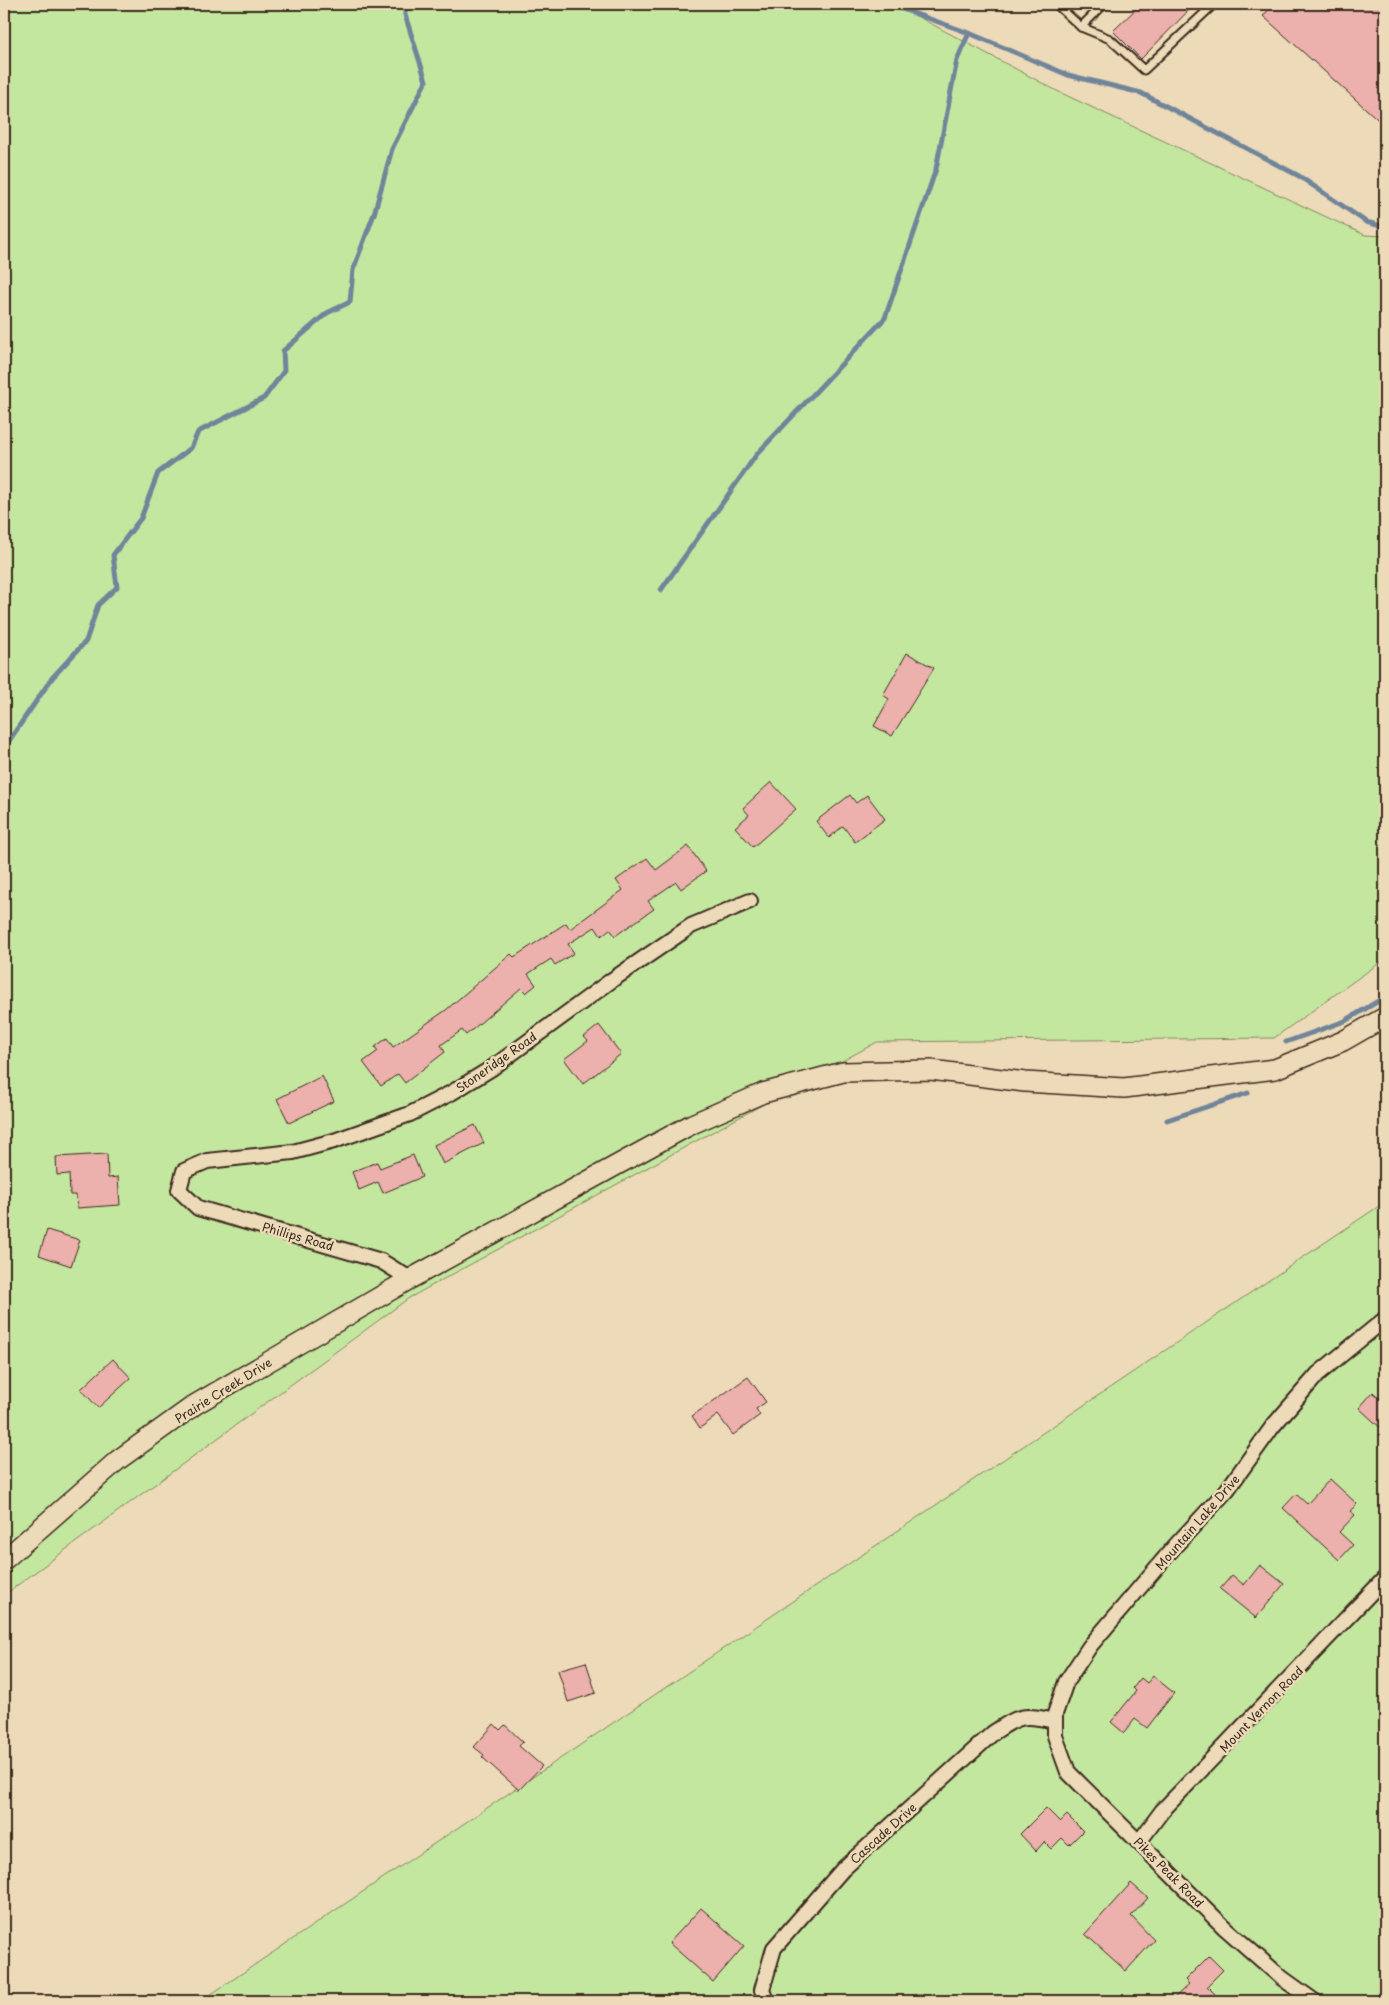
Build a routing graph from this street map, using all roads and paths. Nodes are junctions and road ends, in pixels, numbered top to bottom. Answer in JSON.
{"nodes":[{"id":1,"x":1056,"y":4,"type":"edge"},
{"id":2,"x":1104,"y":4,"type":"edge"},
{"id":3,"x":1214,"y":4,"type":"edge"},
{"id":4,"x":1081,"y":27,"type":"junction"},
{"id":5,"x":750,"y":901,"type":"dead end"},
{"id":6,"x":1385,"y":1017,"type":"edge"},
{"id":7,"x":184,"y":1195,"type":"joint"},
{"id":8,"x":410,"y":1279,"type":"junction"},
{"id":9,"x":1385,"y":1319,"type":"edge"},
{"id":10,"x":4,"y":1560,"type":"edge"},
{"id":11,"x":1385,"y":1578,"type":"edge"},
{"id":12,"x":1054,"y":1721,"type":"junction"},
{"id":13,"x":1139,"y":1842,"type":"junction"},
{"id":14,"x":766,"y":2001,"type":"edge"},
{"id":15,"x":1314,"y":2001,"type":"edge"}],
"edges":[{"from":1,"to":4,"type":"lane"},
{"from":2,"to":4,"type":"lane"},
{"from":3,"to":4,"type":"lane"},
{"from":5,"to":7,"type":"street","name":"Stoneridge Road"},
{"from":6,"to":8,"type":"main road","name":"Prairie Creek Drive"},
{"from":7,"to":8,"type":"street","name":"Phillips Road"},
{"from":8,"to":10,"type":"main road","name":"Prairie Creek Drive"},
{"from":9,"to":12,"type":"street","name":"Mountain Lake Drive"},
{"from":11,"to":13,"type":"street","name":"Mount Vernon Road"},
{"from":12,"to":13,"type":"street","name":"Pikes Peak Road"},
{"from":12,"to":14,"type":"street","name":"Cascade Drive"},
{"from":13,"to":15,"type":"street","name":"Pikes Peak Road"}]}
